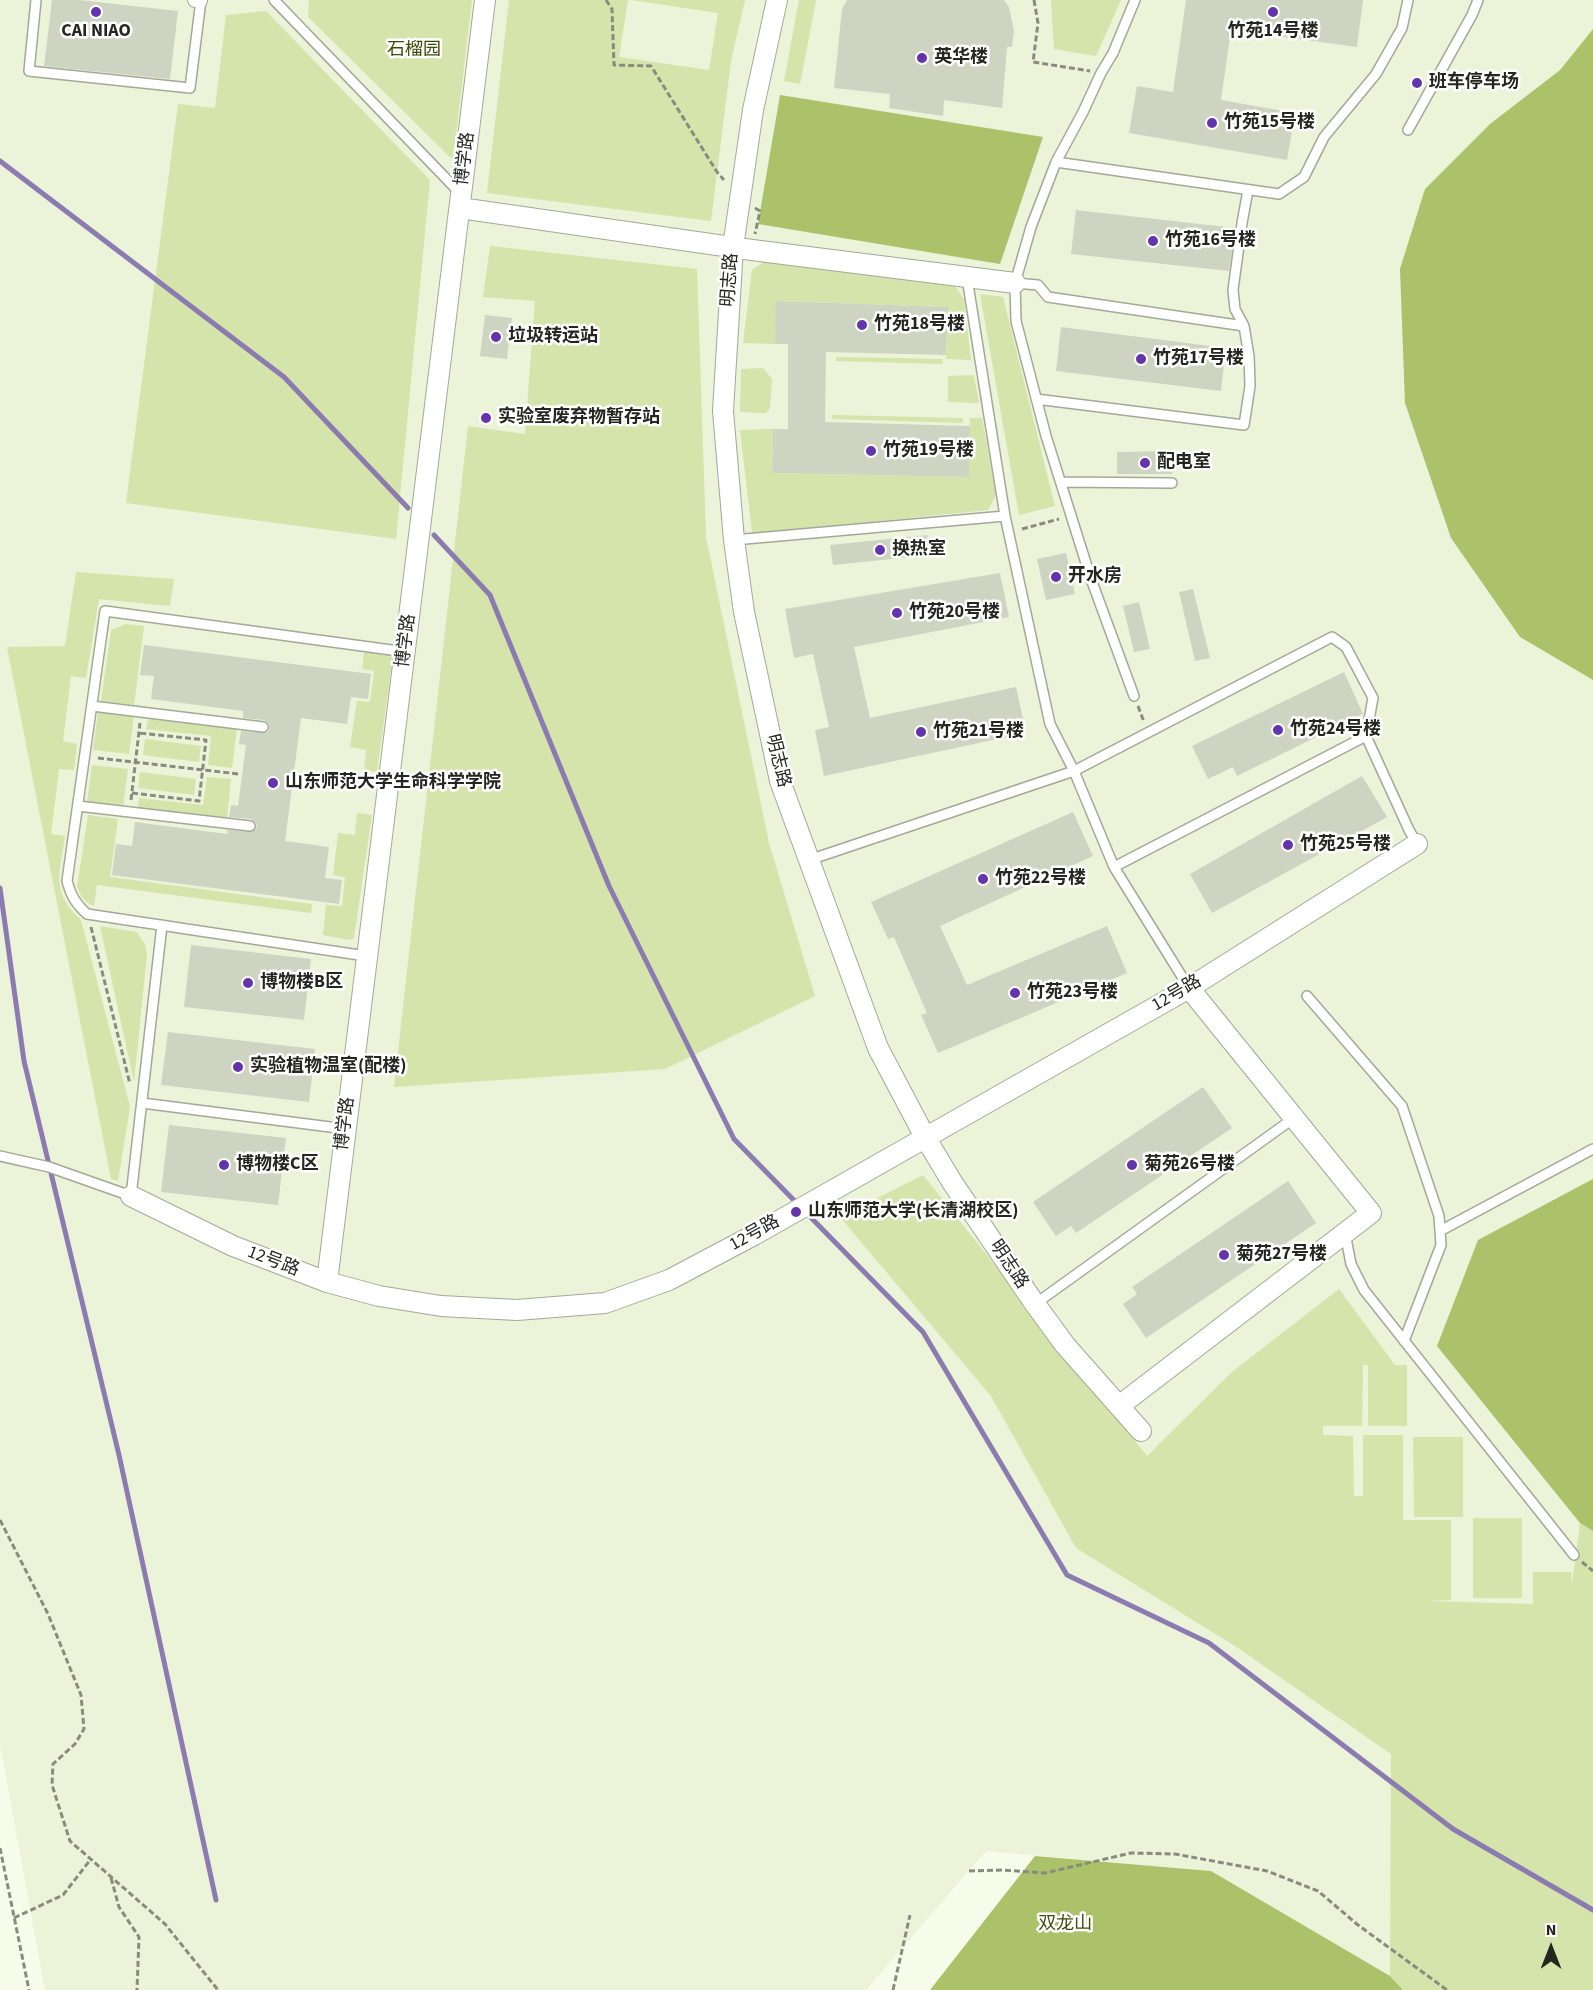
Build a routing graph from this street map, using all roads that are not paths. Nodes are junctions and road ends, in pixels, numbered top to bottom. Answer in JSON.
{"nodes":[{"id":1,"x":36,"y":0,"type":"edge"},
{"id":2,"x":195,"y":0,"type":"edge"},
{"id":3,"x":200,"y":0,"type":"edge"},
{"id":4,"x":274,"y":0,"type":"edge"},
{"id":5,"x":485,"y":0,"type":"edge"},
{"id":6,"x":777,"y":0,"type":"edge"},
{"id":7,"x":1135,"y":0,"type":"edge"},
{"id":8,"x":1408,"y":0,"type":"edge"},
{"id":9,"x":1478,"y":0,"type":"edge"},
{"id":10,"x":1408,"y":130,"type":"dead end"},
{"id":11,"x":1056,"y":162,"type":"junction"},
{"id":12,"x":1248,"y":190,"type":"junction"},
{"id":13,"x":461,"y":201,"type":"junction"},
{"id":14,"x":733,"y":248,"type":"junction"},
{"id":15,"x":967,"y":278,"type":"junction"},
{"id":16,"x":1014,"y":283,"type":"junction"},
{"id":17,"x":1244,"y":326,"type":"junction"},
{"id":18,"x":1036,"y":399,"type":"junction"},
{"id":19,"x":1061,"y":482,"type":"junction"},
{"id":20,"x":1172,"y":483,"type":"dead end"},
{"id":21,"x":1005,"y":516,"type":"junction"},
{"id":22,"x":734,"y":540,"type":"junction"},
{"id":23,"x":406,"y":652,"type":"junction"},
{"id":24,"x":1134,"y":696,"type":"road end"},
{"id":25,"x":92,"y":706,"type":"junction"},
{"id":26,"x":263,"y":727,"type":"dead end"},
{"id":27,"x":1366,"y":736,"type":"junction"},
{"id":28,"x":1074,"y":771,"type":"junction"},
{"id":29,"x":78,"y":806,"type":"junction"},
{"id":30,"x":250,"y":826,"type":"dead end"},
{"id":31,"x":1417,"y":844,"type":"joint"},
{"id":32,"x":809,"y":860,"type":"junction"},
{"id":33,"x":1114,"y":867,"type":"junction"},
{"id":34,"x":162,"y":926,"type":"junction"},
{"id":35,"x":366,"y":956,"type":"junction"},
{"id":36,"x":1189,"y":988,"type":"junction"},
{"id":37,"x":1307,"y":996,"type":"dead end"},
{"id":38,"x":142,"y":1103,"type":"junction"},
{"id":39,"x":1294,"y":1118,"type":"junction"},
{"id":40,"x":346,"y":1129,"type":"junction"},
{"id":41,"x":925,"y":1137,"type":"junction"},
{"id":42,"x":1593,"y":1149,"type":"edge"},
{"id":43,"x":0,"y":1156,"type":"edge"},
{"id":44,"x":131,"y":1196,"type":"junction"},
{"id":45,"x":1440,"y":1231,"type":"junction"},
{"id":46,"x":1345,"y":1233,"type":"junction"},
{"id":47,"x":327,"y":1282,"type":"junction"},
{"id":48,"x":1035,"y":1304,"type":"junction"},
{"id":49,"x":1404,"y":1341,"type":"junction"},
{"id":50,"x":1119,"y":1406,"type":"junction"},
{"id":51,"x":1142,"y":1431,"type":"dead end"},
{"id":52,"x":1574,"y":1555,"type":"dead end"}],
"edges":[{"from":1,"to":3,"type":"lane"},
{"from":2,"to":3,"type":"street"},
{"from":4,"to":13,"type":"lane"},
{"from":5,"to":13,"type":"street","name":"博学路"},
{"from":6,"to":14,"type":"street","name":"明志路"},
{"from":7,"to":11,"type":"lane"},
{"from":8,"to":12,"type":"lane"},
{"from":9,"to":10,"type":"lane"},
{"from":11,"to":12,"type":"lane"},
{"from":11,"to":16,"type":"lane"},
{"from":12,"to":17,"type":"lane"},
{"from":13,"to":14,"type":"street"},
{"from":13,"to":23,"type":"street","name":"博学路"},
{"from":14,"to":15,"type":"street"},
{"from":14,"to":22,"type":"street","name":"明志路"},
{"from":15,"to":16,"type":"street"},
{"from":15,"to":21,"type":"lane"},
{"from":16,"to":17,"type":"lane"},
{"from":16,"to":18,"type":"lane"},
{"from":17,"to":18,"type":"lane"},
{"from":18,"to":19,"type":"lane"},
{"from":19,"to":20,"type":"lane"},
{"from":19,"to":24,"type":"lane"},
{"from":21,"to":22,"type":"lane"},
{"from":21,"to":28,"type":"lane"},
{"from":22,"to":32,"type":"street","name":"明志路"},
{"from":23,"to":25,"type":"lane"},
{"from":23,"to":35,"type":"street","name":"博学路"},
{"from":25,"to":26,"type":"lane"},
{"from":25,"to":29,"type":"lane"},
{"from":27,"to":28,"type":"lane"},
{"from":27,"to":31,"type":"lane"},
{"from":27,"to":33,"type":"lane"},
{"from":28,"to":32,"type":"lane"},
{"from":28,"to":33,"type":"lane"},
{"from":29,"to":30,"type":"lane"},
{"from":29,"to":34,"type":"lane"},
{"from":31,"to":36,"type":"street","name":"12号路"},
{"from":32,"to":41,"type":"street","name":"明志路"},
{"from":33,"to":36,"type":"lane"},
{"from":34,"to":35,"type":"lane"},
{"from":34,"to":38,"type":"lane"},
{"from":35,"to":40,"type":"street","name":"博学路"},
{"from":36,"to":39,"type":"street"},
{"from":36,"to":41,"type":"street","name":"12号路"},
{"from":37,"to":45,"type":"lane"},
{"from":38,"to":40,"type":"lane"},
{"from":38,"to":44,"type":"lane"},
{"from":39,"to":46,"type":"street"},
{"from":39,"to":48,"type":"lane"},
{"from":40,"to":47,"type":"street","name":"博学路"},
{"from":41,"to":47,"type":"street","name":"12号路"},
{"from":41,"to":48,"type":"street","name":"明志路"},
{"from":42,"to":45,"type":"lane"},
{"from":43,"to":44,"type":"lane"},
{"from":44,"to":47,"type":"street","name":"12号路"},
{"from":45,"to":49,"type":"lane"},
{"from":46,"to":49,"type":"lane"},
{"from":46,"to":50,"type":"street"},
{"from":48,"to":50,"type":"street","name":"明志路"},
{"from":49,"to":52,"type":"lane"},
{"from":50,"to":51,"type":"street","name":"明志路"}]}
